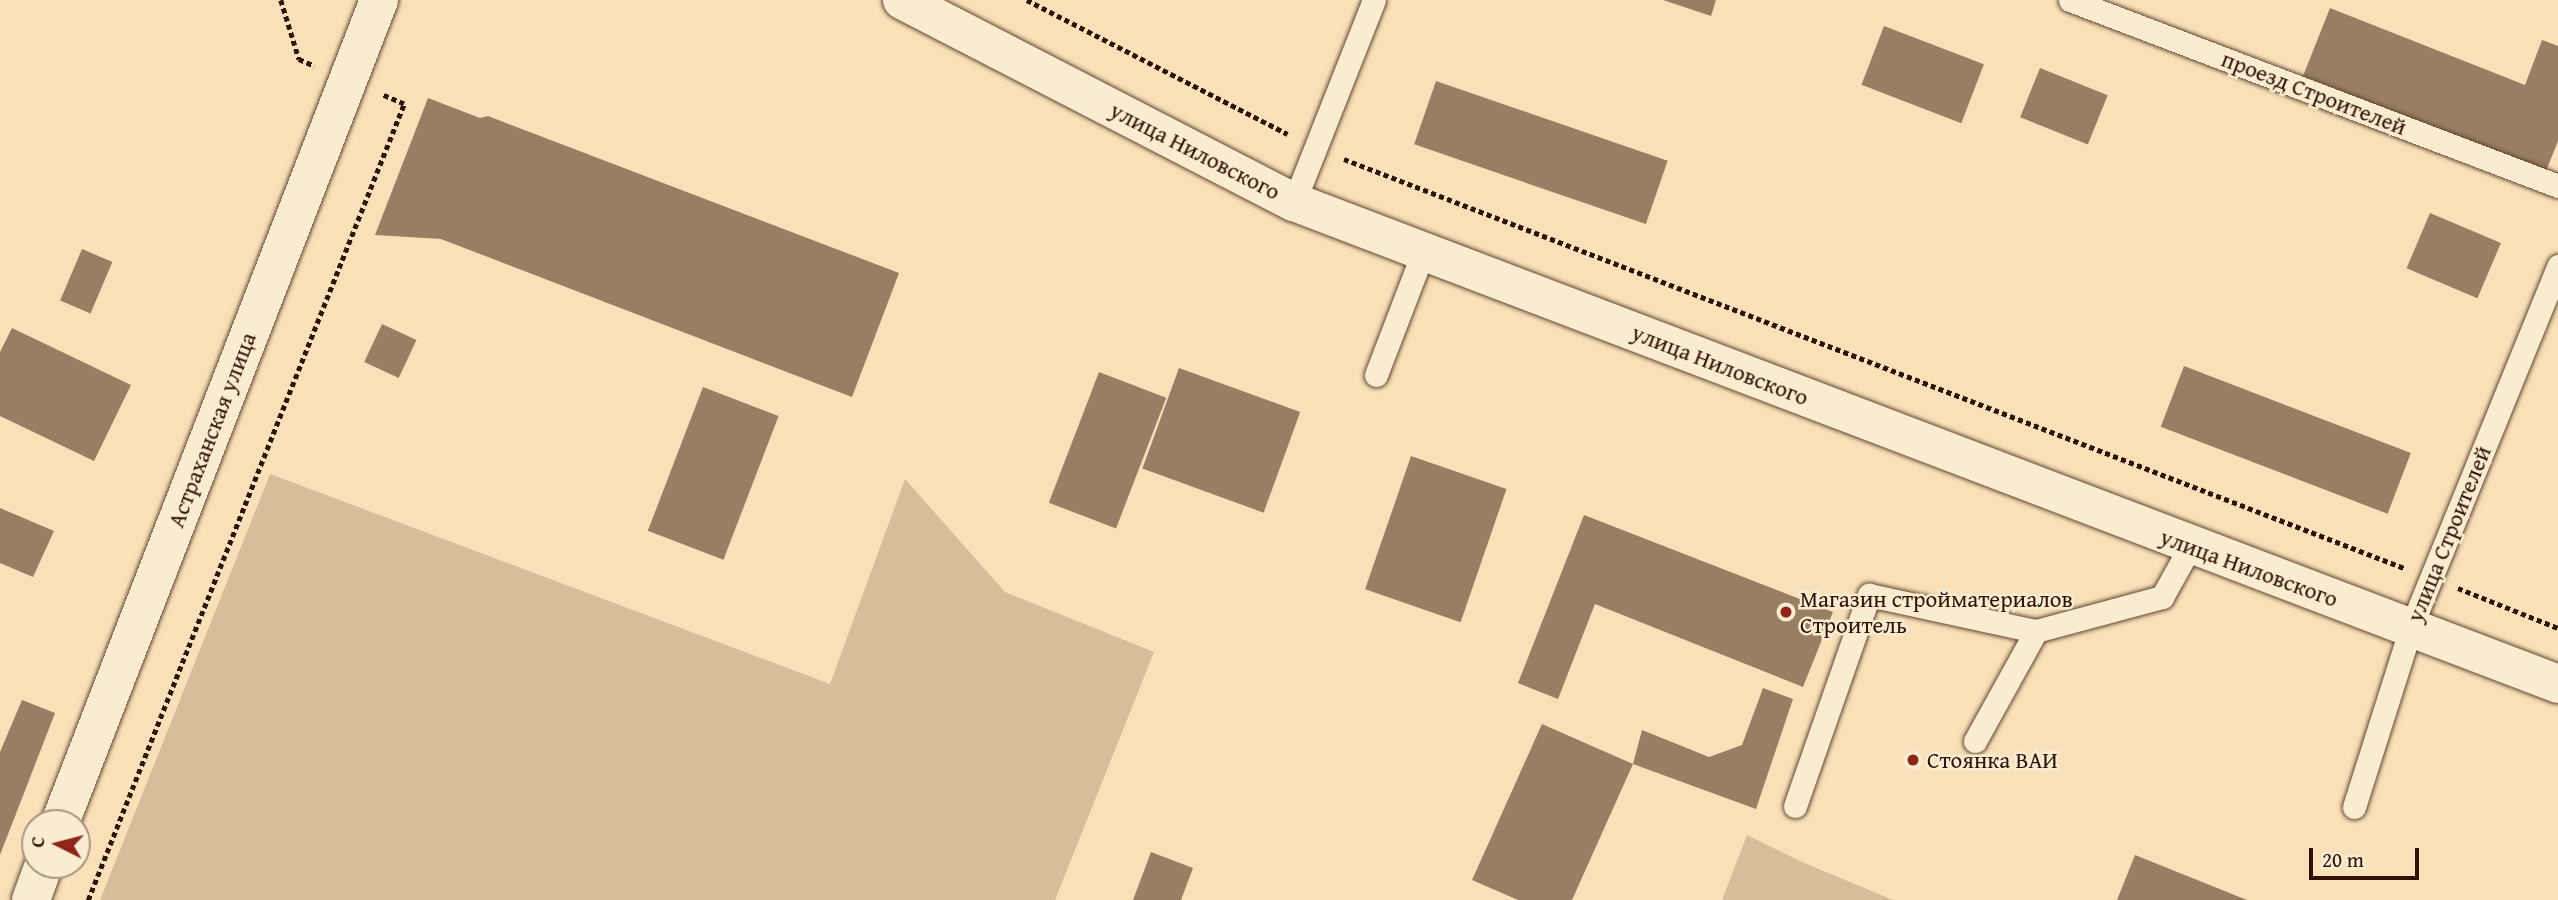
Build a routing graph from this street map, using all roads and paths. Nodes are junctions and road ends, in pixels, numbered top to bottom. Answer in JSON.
{"nodes":[{"id":1,"x":281,"y":0,"type":"edge"},
{"id":2,"x":363,"y":0,"type":"edge"},
{"id":3,"x":372,"y":0,"type":"edge"},
{"id":4,"x":379,"y":0,"type":"edge"},
{"id":5,"x":385,"y":0,"type":"edge"},
{"id":6,"x":902,"y":0,"type":"edge"},
{"id":7,"x":1027,"y":0,"type":"edge"},
{"id":8,"x":1374,"y":0,"type":"edge"},
{"id":9,"x":2070,"y":0,"type":"edge"},
{"id":10,"x":364,"y":38,"type":"junction"},
{"id":11,"x":348,"y":79,"type":"junction"},
{"id":12,"x":1315,"y":148,"type":"junction"},
{"id":13,"x":2558,"y":186,"type":"edge"},
{"id":14,"x":1294,"y":202,"type":"junction"},
{"id":15,"x":1424,"y":250,"type":"junction"},
{"id":16,"x":2558,"y":267,"type":"edge"},
{"id":17,"x":1376,"y":375,"type":"dead end"},
{"id":18,"x":2190,"y":547,"type":"junction"},
{"id":19,"x":2431,"y":578,"type":"junction"},
{"id":20,"x":2411,"y":627,"type":"junction"},
{"id":21,"x":2558,"y":628,"type":"edge"},
{"id":22,"x":2036,"y":631,"type":"junction"},
{"id":23,"x":2558,"y":684,"type":"edge"},
{"id":24,"x":1975,"y":741,"type":"dead end"},
{"id":25,"x":1795,"y":806,"type":"dead end"},
{"id":26,"x":2354,"y":807,"type":"dead end"},
{"id":27,"x":65,"y":809,"type":"edge"},
{"id":28,"x":39,"y":879,"type":"edge"},
{"id":29,"x":31,"y":900,"type":"edge"},
{"id":30,"x":88,"y":900,"type":"edge"}],
"edges":[{"from":1,"to":11,"type":"path"},
{"from":2,"to":10,"type":"street"},
{"from":3,"to":10,"type":"street"},
{"from":4,"to":10,"type":"street"},
{"from":5,"to":10,"type":"street"},
{"from":6,"to":14,"type":"street","name":"улица Ниловского"},
{"from":7,"to":12,"type":"path"},
{"from":8,"to":12,"type":"lane"},
{"from":9,"to":13,"type":"lane","name":"проезд Строителей"},
{"from":10,"to":11,"type":"street","name":"Астраханская улица"},
{"from":11,"to":27,"type":"street","name":"Астраханская улица"},
{"from":11,"to":30,"type":"path"},
{"from":12,"to":14,"type":"lane"},
{"from":12,"to":19,"type":"path"},
{"from":14,"to":15,"type":"street","name":"улица Ниловского"},
{"from":15,"to":17,"type":"lane"},
{"from":15,"to":18,"type":"street","name":"улица Ниловского"},
{"from":16,"to":19,"type":"lane","name":"улица Строителей"},
{"from":18,"to":20,"type":"street","name":"улица Ниловского"},
{"from":18,"to":22,"type":"lane"},
{"from":19,"to":20,"type":"lane","name":"улица Строителей"},
{"from":19,"to":21,"type":"path"},
{"from":20,"to":23,"type":"street","name":"улица Ниловского"},
{"from":20,"to":26,"type":"lane","name":"улица Строителей"},
{"from":22,"to":24,"type":"lane"},
{"from":22,"to":25,"type":"lane"},
{"from":28,"to":29,"type":"street"}]}
